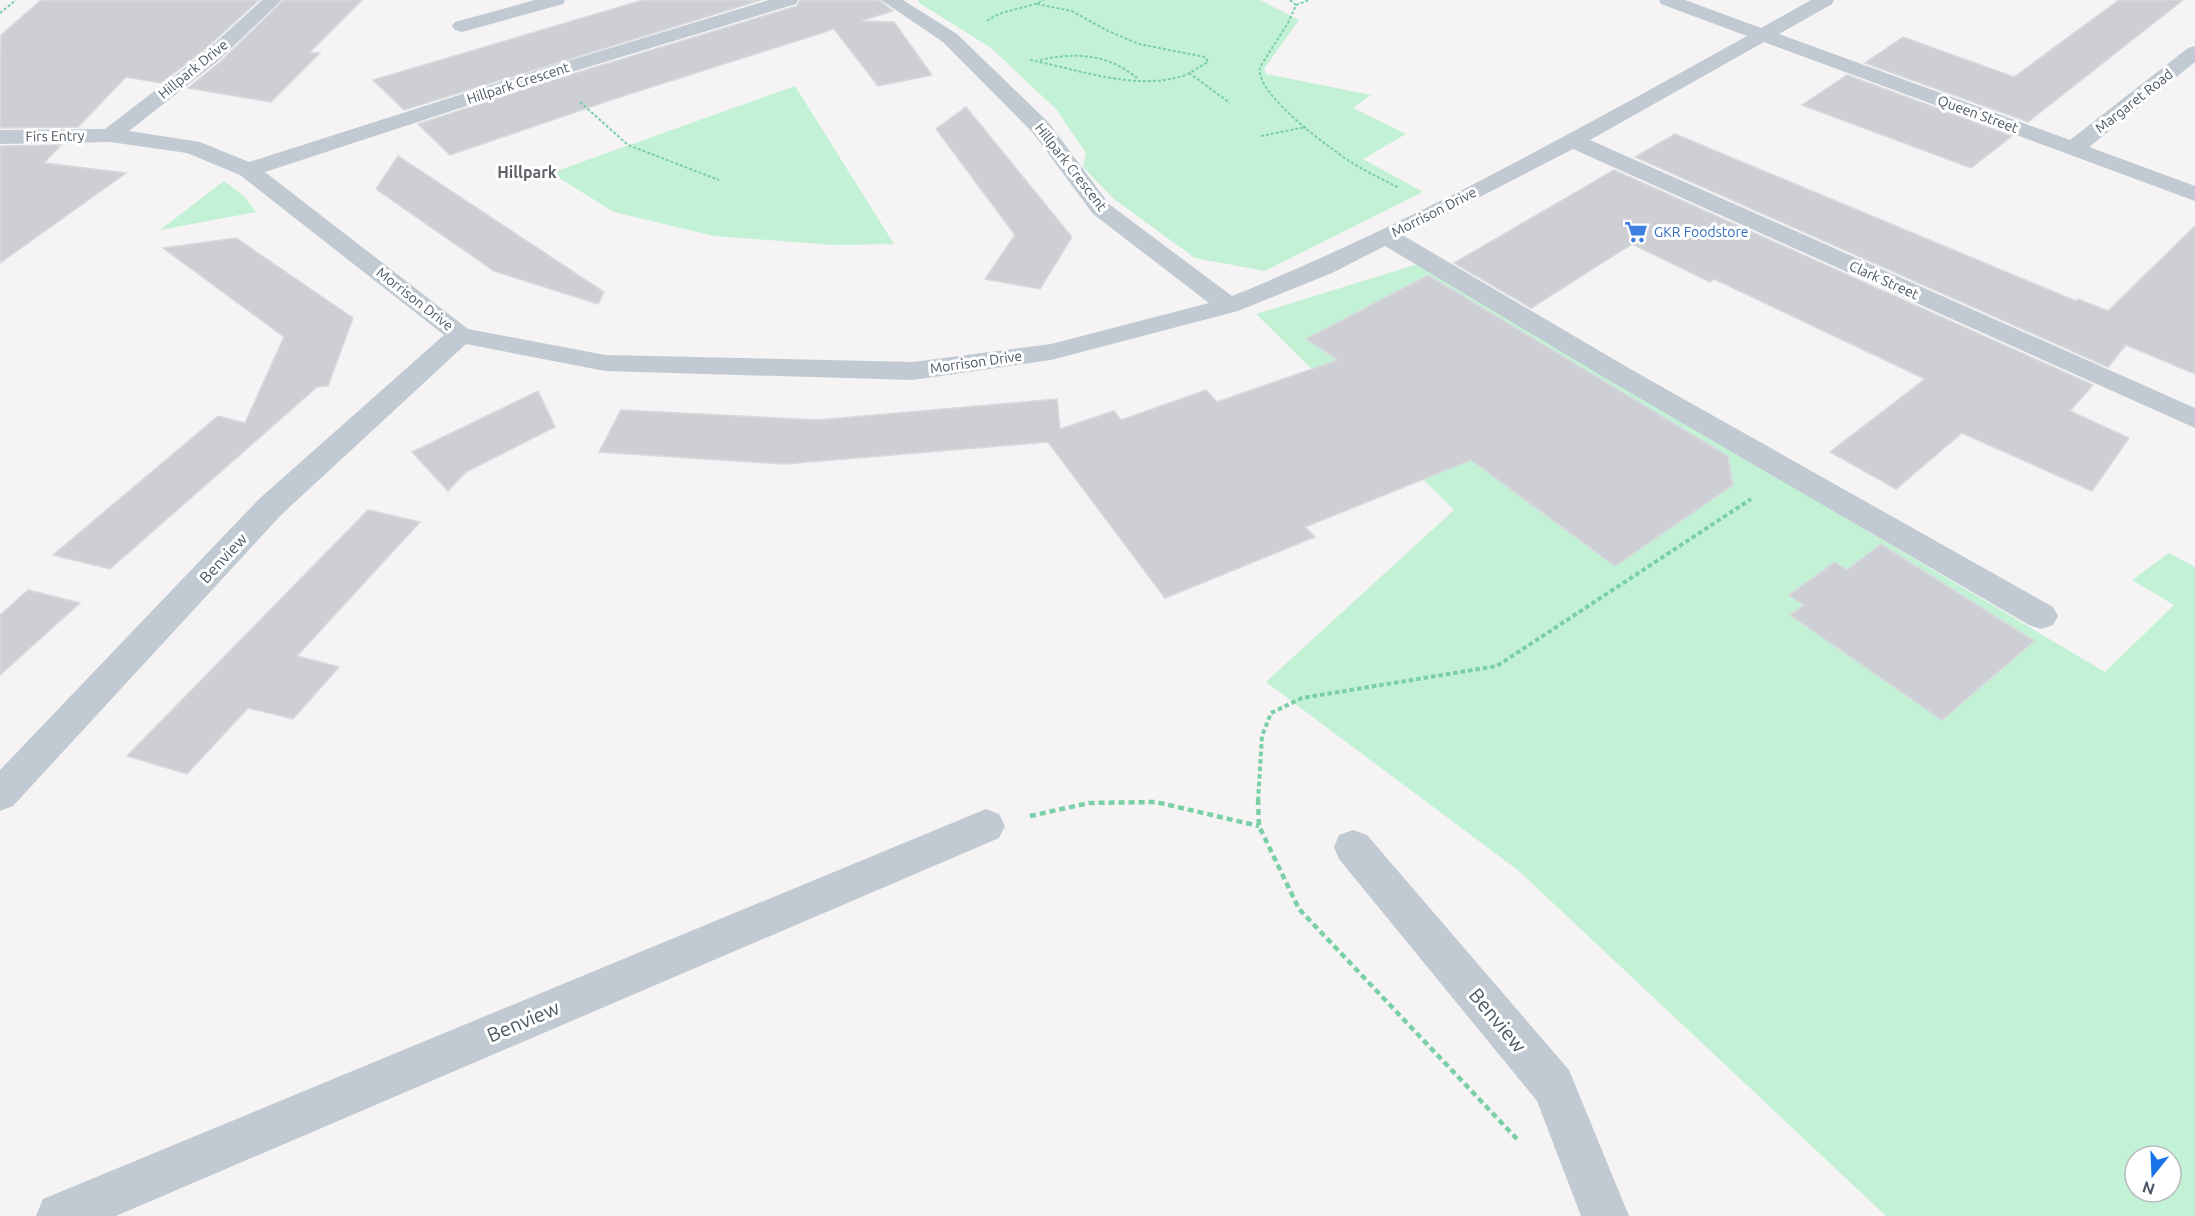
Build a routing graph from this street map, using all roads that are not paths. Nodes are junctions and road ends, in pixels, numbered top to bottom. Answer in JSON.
{"nodes":[{"id":1,"x":273,"y":0,"type":"edge"},
{"id":2,"x":556,"y":0,"type":"edge"},
{"id":3,"x":789,"y":0,"type":"edge"},
{"id":4,"x":890,"y":0,"type":"edge"},
{"id":5,"x":1668,"y":0,"type":"edge"},
{"id":6,"x":1825,"y":0,"type":"edge"},
{"id":7,"x":462,"y":26,"type":"dead end"},
{"id":8,"x":1761,"y":35,"type":"junction"},
{"id":9,"x":2195,"y":52,"type":"edge"},
{"id":10,"x":111,"y":135,"type":"junction"},
{"id":11,"x":0,"y":137,"type":"edge"},
{"id":12,"x":1573,"y":141,"type":"junction"},
{"id":13,"x":2073,"y":149,"type":"junction"},
{"id":14,"x":248,"y":170,"type":"junction"},
{"id":15,"x":2195,"y":194,"type":"edge"},
{"id":16,"x":1388,"y":237,"type":"junction"},
{"id":17,"x":1229,"y":306,"type":"junction"},
{"id":18,"x":460,"y":335,"type":"junction"},
{"id":19,"x":2195,"y":419,"type":"edge"},
{"id":20,"x":2041,"y":616,"type":"dead end"},
{"id":21,"x":0,"y":795,"type":"edge"},
{"id":22,"x":986,"y":826,"type":"road end"},
{"id":23,"x":1353,"y":847,"type":"dead end"},
{"id":24,"x":60,"y":1216,"type":"edge"},
{"id":25,"x":1605,"y":1216,"type":"edge"}],
"edges":[{"from":1,"to":10,"type":"street","name":"Hillpark Drive"},
{"from":2,"to":7,"type":"street"},
{"from":3,"to":14,"type":"street","name":"Hillpark Crescent"},
{"from":4,"to":17,"type":"street","name":"Hillpark Crescent"},
{"from":5,"to":8,"type":"street","name":"Queen Street"},
{"from":6,"to":8,"type":"street","name":"Morrison Drive"},
{"from":8,"to":12,"type":"street","name":"Morrison Drive"},
{"from":8,"to":13,"type":"street","name":"Queen Street"},
{"from":9,"to":13,"type":"street","name":"Margaret Road"},
{"from":10,"to":11,"type":"street","name":"Firs Entry"},
{"from":10,"to":14,"type":"street","name":"Morrison Drive"},
{"from":12,"to":16,"type":"street","name":"Morrison Drive"},
{"from":12,"to":19,"type":"street","name":"Clark Street"},
{"from":13,"to":15,"type":"street","name":"Queen Street"},
{"from":14,"to":18,"type":"street","name":"Morrison Drive"},
{"from":16,"to":17,"type":"street","name":"Morrison Drive"},
{"from":16,"to":20,"type":"street"},
{"from":17,"to":18,"type":"street","name":"Morrison Drive"},
{"from":18,"to":21,"type":"street","name":"Benview"},
{"from":22,"to":24,"type":"street","name":"Benview"},
{"from":23,"to":25,"type":"street","name":"Benview"}]}
